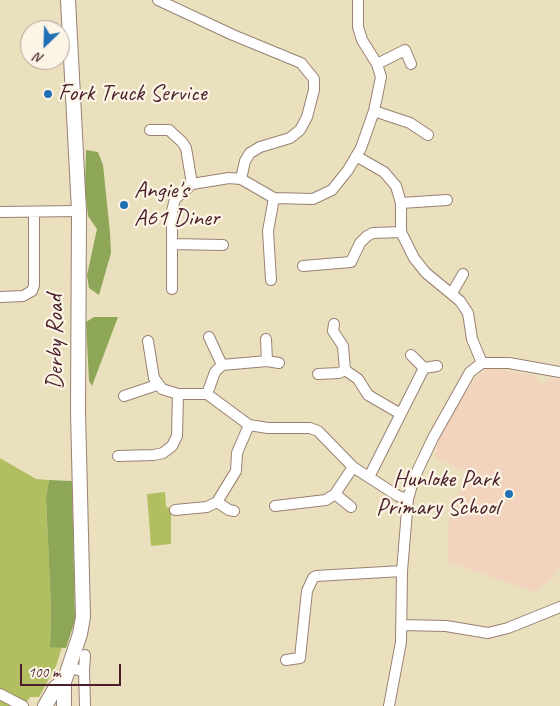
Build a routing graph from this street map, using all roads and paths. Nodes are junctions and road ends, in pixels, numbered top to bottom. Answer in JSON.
{"nodes":[{"id":1,"x":68,"y":0,"type":"edge"},
{"id":2,"x":158,"y":0,"type":"edge"},
{"id":3,"x":358,"y":0,"type":"edge"},
{"id":4,"x":377,"y":64,"type":"junction"},
{"id":5,"x":411,"y":64,"type":"dead end"},
{"id":6,"x":374,"y":111,"type":"junction"},
{"id":7,"x":150,"y":130,"type":"dead end"},
{"id":8,"x":428,"y":135,"type":"dead end"},
{"id":9,"x":356,"y":156,"type":"junction"},
{"id":10,"x":241,"y":179,"type":"junction"},
{"id":11,"x":192,"y":184,"type":"junction"},
{"id":12,"x":274,"y":198,"type":"junction"},
{"id":13,"x":447,"y":200,"type":"dead end"},
{"id":14,"x":402,"y":203,"type":"junction"},
{"id":15,"x":78,"y":211,"type":"junction"},
{"id":16,"x":0,"y":212,"type":"edge"},
{"id":17,"x":34,"y":212,"type":"junction"},
{"id":18,"x":402,"y":232,"type":"junction"},
{"id":19,"x":172,"y":244,"type":"junction"},
{"id":20,"x":223,"y":245,"type":"dead end"},
{"id":21,"x":303,"y":266,"type":"dead end"},
{"id":22,"x":463,"y":274,"type":"dead end"},
{"id":23,"x":271,"y":280,"type":"dead end"},
{"id":24,"x":172,"y":289,"type":"dead end"},
{"id":25,"x":452,"y":293,"type":"junction"},
{"id":26,"x":0,"y":297,"type":"edge"},
{"id":27,"x":334,"y":324,"type":"dead end"},
{"id":28,"x":209,"y":336,"type":"dead end"},
{"id":29,"x":266,"y":339,"type":"dead end"},
{"id":30,"x":148,"y":341,"type":"dead end"},
{"id":31,"x":410,"y":355,"type":"dead end"},
{"id":32,"x":267,"y":361,"type":"junction"},
{"id":33,"x":279,"y":363,"type":"dead end"},
{"id":34,"x":482,"y":363,"type":"junction"},
{"id":35,"x":222,"y":365,"type":"junction"},
{"id":36,"x":437,"y":366,"type":"dead end"},
{"id":37,"x":424,"y":368,"type":"junction"},
{"id":38,"x":345,"y":370,"type":"junction"},
{"id":39,"x":560,"y":372,"type":"edge"},
{"id":40,"x":318,"y":374,"type":"dead end"},
{"id":41,"x":157,"y":385,"type":"junction"},
{"id":42,"x":178,"y":394,"type":"junction"},
{"id":43,"x":207,"y":394,"type":"junction"},
{"id":44,"x":124,"y":396,"type":"dead end"},
{"id":45,"x":399,"y":413,"type":"junction"},
{"id":46,"x":249,"y":425,"type":"junction"},
{"id":47,"x":118,"y":456,"type":"dead end"},
{"id":48,"x":353,"y":467,"type":"junction"},
{"id":49,"x":369,"y":477,"type":"junction"},
{"id":50,"x":335,"y":494,"type":"junction"},
{"id":51,"x":408,"y":499,"type":"junction"},
{"id":52,"x":217,"y":502,"type":"junction"},
{"id":53,"x":275,"y":506,"type":"dead end"},
{"id":54,"x":351,"y":507,"type":"dead end"},
{"id":55,"x":174,"y":510,"type":"dead end"},
{"id":56,"x":234,"y":511,"type":"dead end"},
{"id":57,"x":402,"y":571,"type":"junction"},
{"id":58,"x":560,"y":608,"type":"edge"},
{"id":59,"x":401,"y":625,"type":"junction"},
{"id":60,"x":85,"y":655,"type":"dead end"},
{"id":61,"x":286,"y":660,"type":"dead end"},
{"id":62,"x":69,"y":668,"type":"junction"},
{"id":63,"x":84,"y":671,"type":"junction"},
{"id":64,"x":64,"y":682,"type":"junction"},
{"id":65,"x":0,"y":694,"type":"edge"},
{"id":66,"x":19,"y":705,"type":"edge"},
{"id":67,"x":46,"y":706,"type":"edge"},
{"id":68,"x":59,"y":706,"type":"edge"},
{"id":69,"x":64,"y":706,"type":"edge"},
{"id":70,"x":85,"y":706,"type":"edge"},
{"id":71,"x":388,"y":706,"type":"edge"}],
"edges":[{"from":1,"to":15,"type":"highway","name":"Derby Road"},
{"from":2,"to":10,"type":"street"},
{"from":3,"to":4,"type":"street"},
{"from":4,"to":5,"type":"street"},
{"from":4,"to":6,"type":"street"},
{"from":6,"to":8,"type":"street"},
{"from":6,"to":9,"type":"street"},
{"from":7,"to":11,"type":"street"},
{"from":9,"to":12,"type":"street"},
{"from":9,"to":14,"type":"street"},
{"from":10,"to":11,"type":"street"},
{"from":10,"to":12,"type":"street"},
{"from":11,"to":19,"type":"street"},
{"from":12,"to":23,"type":"street"},
{"from":13,"to":14,"type":"street"},
{"from":14,"to":18,"type":"street"},
{"from":15,"to":17,"type":"street"},
{"from":15,"to":62,"type":"highway","name":"Derby Road"},
{"from":16,"to":17,"type":"street"},
{"from":17,"to":26,"type":"street"},
{"from":18,"to":21,"type":"street"},
{"from":18,"to":25,"type":"street"},
{"from":19,"to":20,"type":"street"},
{"from":19,"to":24,"type":"street"},
{"from":22,"to":25,"type":"street"},
{"from":25,"to":34,"type":"street"},
{"from":27,"to":38,"type":"street"},
{"from":28,"to":35,"type":"street"},
{"from":29,"to":32,"type":"street"},
{"from":30,"to":41,"type":"street"},
{"from":31,"to":37,"type":"street"},
{"from":32,"to":33,"type":"street"},
{"from":32,"to":35,"type":"street"},
{"from":34,"to":39,"type":"street"},
{"from":34,"to":51,"type":"street"},
{"from":35,"to":43,"type":"street"},
{"from":36,"to":37,"type":"street"},
{"from":37,"to":45,"type":"street"},
{"from":38,"to":40,"type":"street"},
{"from":38,"to":45,"type":"street"},
{"from":41,"to":42,"type":"street"},
{"from":41,"to":44,"type":"street"},
{"from":42,"to":43,"type":"street"},
{"from":42,"to":47,"type":"street"},
{"from":43,"to":46,"type":"street"},
{"from":45,"to":49,"type":"street"},
{"from":46,"to":48,"type":"street"},
{"from":46,"to":52,"type":"street"},
{"from":48,"to":49,"type":"street"},
{"from":48,"to":50,"type":"street"},
{"from":49,"to":51,"type":"street"},
{"from":50,"to":53,"type":"street"},
{"from":50,"to":54,"type":"street"},
{"from":51,"to":57,"type":"street"},
{"from":52,"to":55,"type":"street"},
{"from":52,"to":56,"type":"street"},
{"from":57,"to":59,"type":"street"},
{"from":57,"to":61,"type":"street"},
{"from":58,"to":59,"type":"street"},
{"from":59,"to":71,"type":"street"},
{"from":60,"to":63,"type":"street"},
{"from":62,"to":63,"type":"street"},
{"from":62,"to":64,"type":"highway","name":"Derby Road"},
{"from":63,"to":70,"type":"street"},
{"from":64,"to":67,"type":"highway","name":"Derby Road"},
{"from":64,"to":69,"type":"highway","name":"Derby Road"},
{"from":65,"to":66,"type":"street"},
{"from":67,"to":68,"type":"highway"}]}
